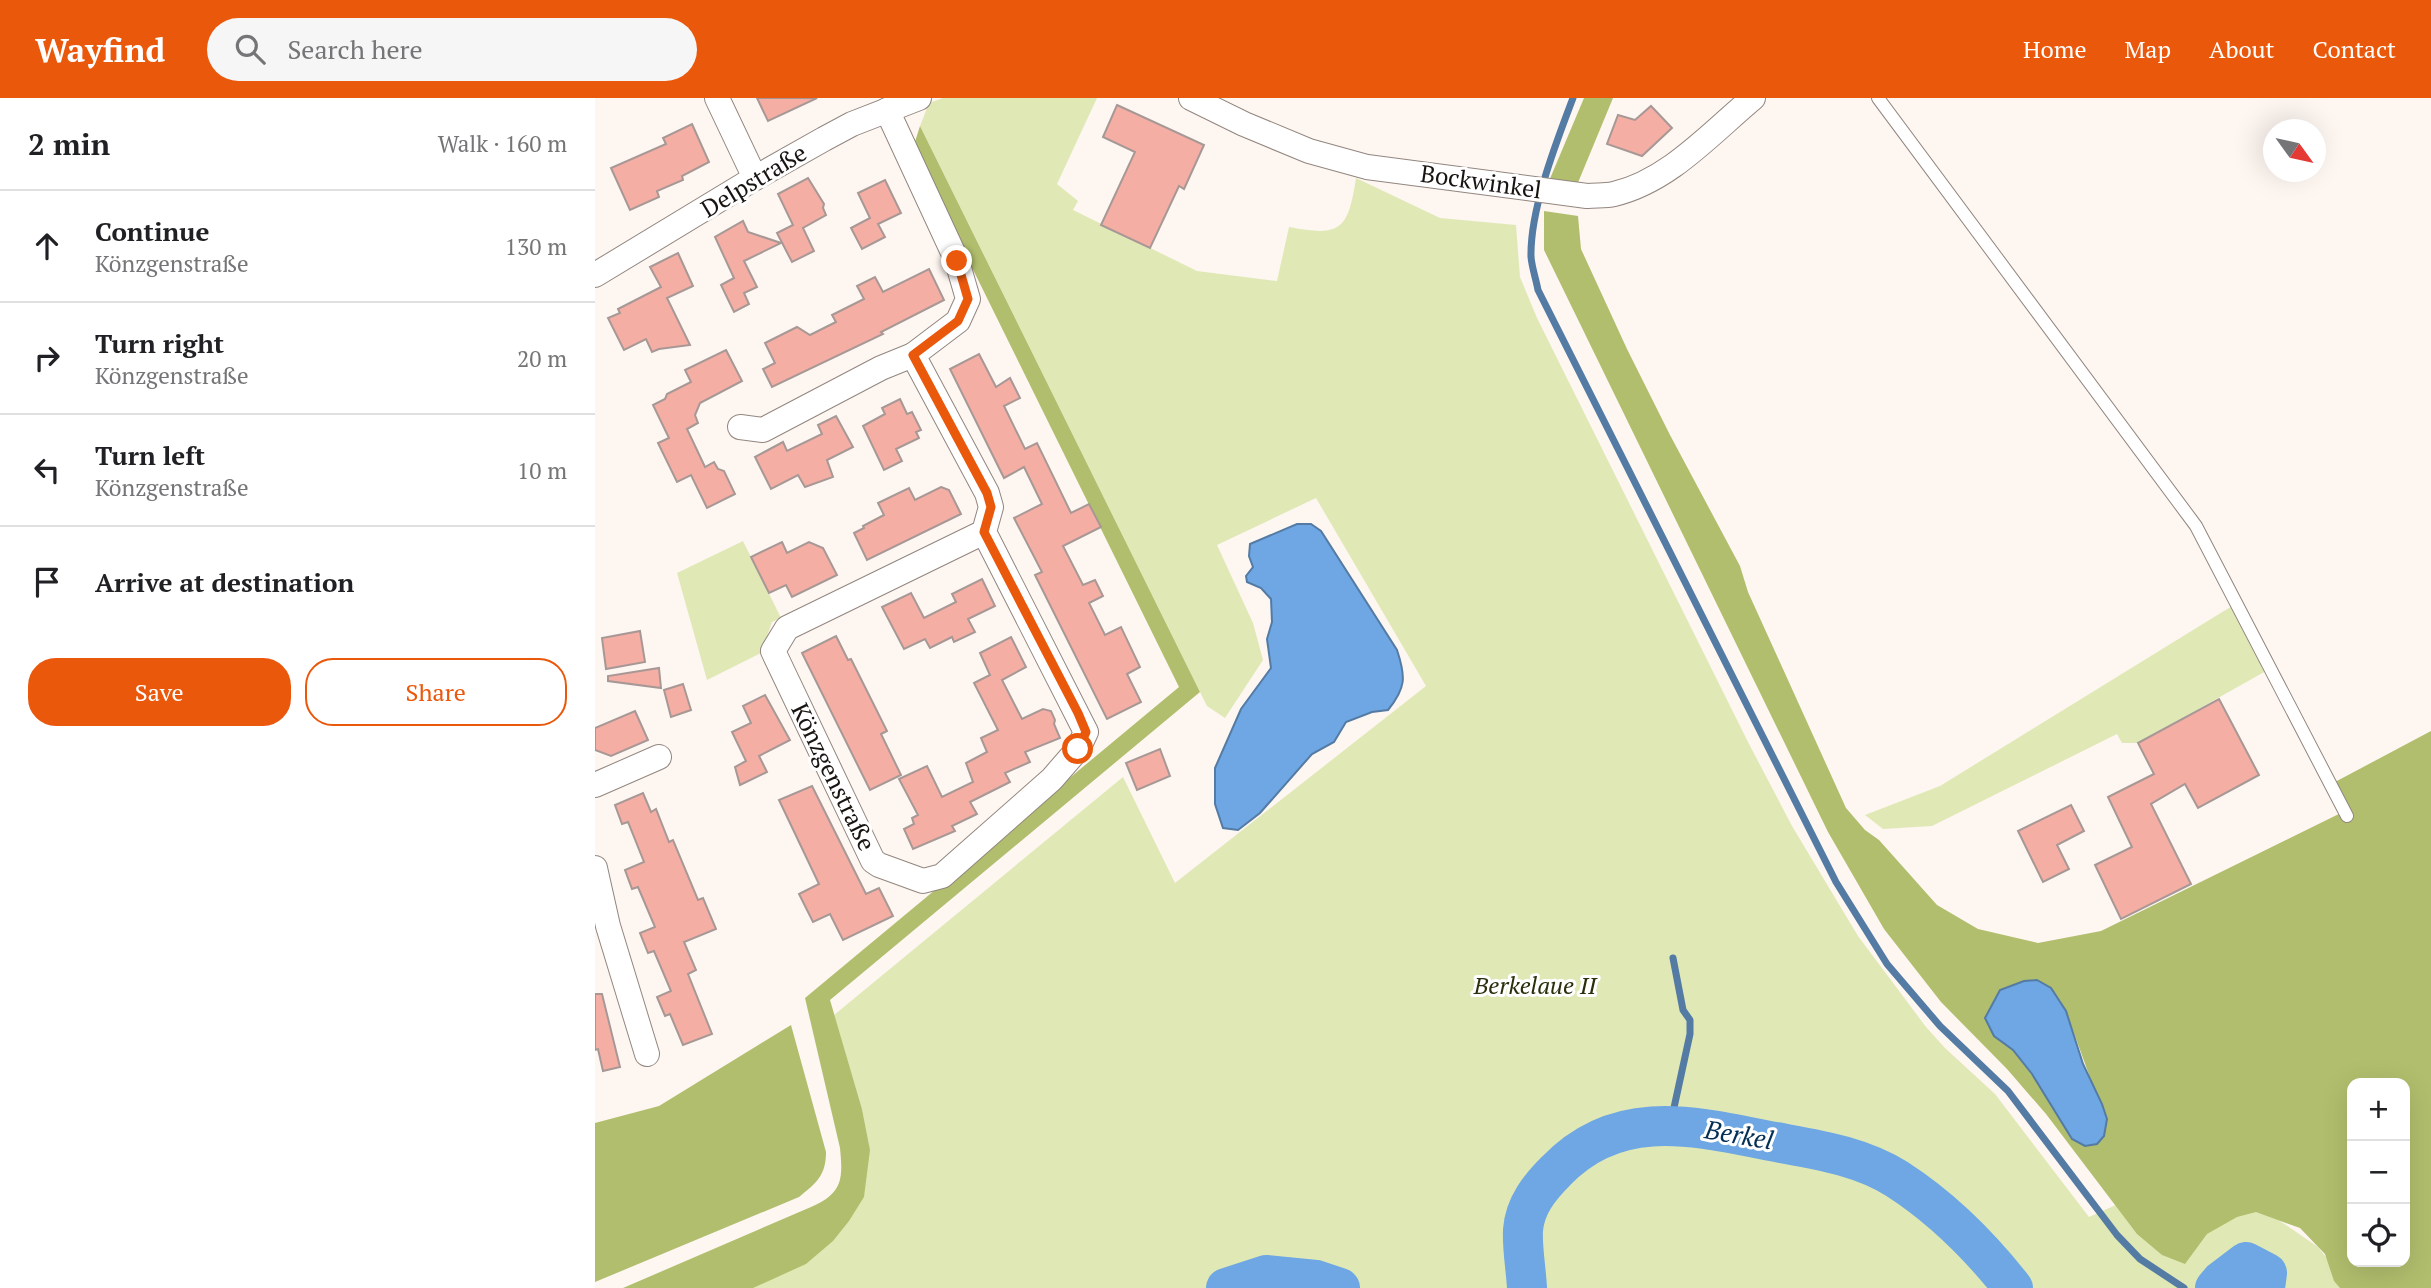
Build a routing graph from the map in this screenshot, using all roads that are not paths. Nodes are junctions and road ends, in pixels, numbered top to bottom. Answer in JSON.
{"nodes":[{"id":1,"x":717,"y":98,"type":"edge"},
{"id":2,"x":919,"y":98,"type":"edge"},
{"id":3,"x":1191,"y":98,"type":"edge"},
{"id":4,"x":1753,"y":98,"type":"edge"},
{"id":5,"x":1878,"y":98,"type":"edge"},
{"id":6,"x":887,"y":110,"type":"junction"},
{"id":7,"x":755,"y":178,"type":"junction"},
{"id":8,"x":595,"y":275,"type":"edge"},
{"id":9,"x":913,"y":355,"type":"junction"},
{"id":10,"x":740,"y":426,"type":"dead end"},
{"id":11,"x":984,"y":532,"type":"junction"},
{"id":12,"x":659,"y":757,"type":"dead end"},
{"id":13,"x":595,"y":785,"type":"edge"},
{"id":14,"x":2347,"y":816,"type":"dead end"},
{"id":15,"x":595,"y":868,"type":"edge"},
{"id":16,"x":601,"y":928,"type":"edge"},
{"id":17,"x":647,"y":1054,"type":"dead end"}],
"edges":[{"from":1,"to":7,"type":"street"},
{"from":2,"to":6,"type":"street","name":"Delpstraße"},
{"from":3,"to":4,"type":"street","name":"Bockwinkel"},
{"from":5,"to":14,"type":"lane"},
{"from":6,"to":7,"type":"street","name":"Delpstraße"},
{"from":6,"to":9,"type":"street"},
{"from":7,"to":8,"type":"street","name":"Delpstraße"},
{"from":9,"to":10,"type":"street"},
{"from":9,"to":11,"type":"street"},
{"from":11,"to":11,"type":"street","name":"Könzgenstraße"},
{"from":12,"to":13,"type":"street"},
{"from":15,"to":16,"type":"street"},
{"from":16,"to":17,"type":"street"}]}
